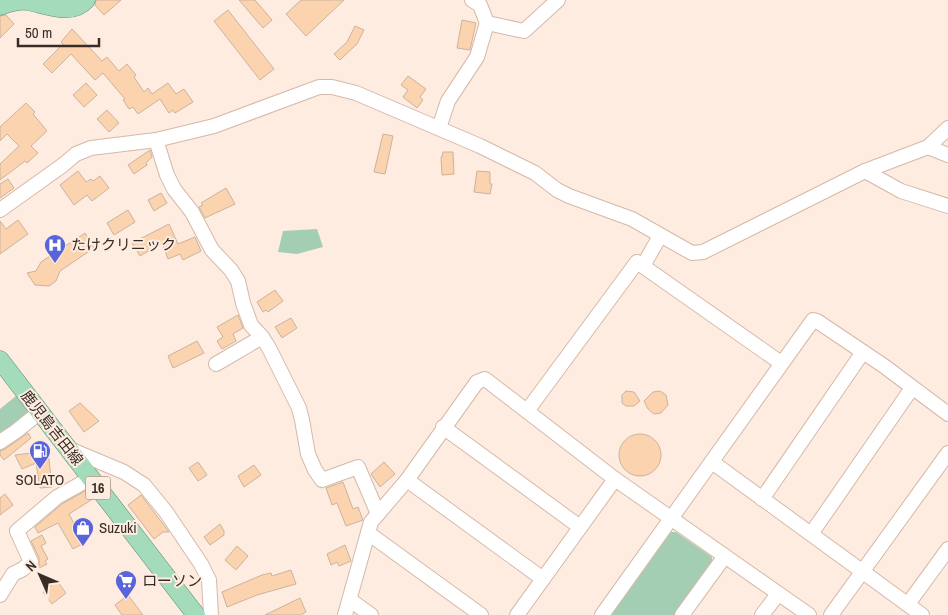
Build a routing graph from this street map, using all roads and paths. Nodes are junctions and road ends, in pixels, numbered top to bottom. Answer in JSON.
{"nodes":[{"id":1,"x":86,"y":0,"type":"edge"},
{"id":2,"x":472,"y":0,"type":"edge"},
{"id":3,"x":558,"y":0,"type":"edge"},
{"id":4,"x":0,"y":6,"type":"edge"},
{"id":5,"x":487,"y":23,"type":"junction"},
{"id":6,"x":439,"y":128,"type":"junction"},
{"id":7,"x":948,"y":128,"type":"edge"},
{"id":8,"x":156,"y":140,"type":"junction"},
{"id":9,"x":928,"y":147,"type":"junction"},
{"id":10,"x":948,"y":155,"type":"edge"},
{"id":11,"x":865,"y":171,"type":"junction"},
{"id":12,"x":948,"y":206,"type":"edge"},
{"id":13,"x":0,"y":210,"type":"edge"},
{"id":14,"x":660,"y":236,"type":"junction"},
{"id":15,"x":643,"y":266,"type":"junction"},
{"id":16,"x":262,"y":337,"type":"junction"},
{"id":17,"x":863,"y":352,"type":"junction"},
{"id":18,"x":0,"y":360,"type":"edge"},
{"id":19,"x":781,"y":363,"type":"junction"},
{"id":20,"x":216,"y":364,"type":"dead end"},
{"id":21,"x":912,"y":388,"type":"junction"},
{"id":22,"x":527,"y":411,"type":"junction"},
{"id":23,"x":40,"y":412,"type":"junction"},
{"id":24,"x":948,"y":414,"type":"edge"},
{"id":25,"x":443,"y":427,"type":"junction"},
{"id":26,"x":0,"y":442,"type":"edge"},
{"id":27,"x":68,"y":449,"type":"junction"},
{"id":28,"x":948,"y":453,"type":"edge"},
{"id":29,"x":712,"y":462,"type":"junction"},
{"id":30,"x":91,"y":478,"type":"junction"},
{"id":31,"x":615,"y":479,"type":"junction"},
{"id":32,"x":406,"y":480,"type":"junction"},
{"id":33,"x":762,"y":499,"type":"junction"},
{"id":34,"x":378,"y":514,"type":"junction"},
{"id":35,"x":672,"y":518,"type":"junction"},
{"id":36,"x":580,"y":527,"type":"junction"},
{"id":37,"x":368,"y":533,"type":"junction"},
{"id":38,"x":811,"y":534,"type":"junction"},
{"id":39,"x":948,"y":548,"type":"edge"},
{"id":40,"x":725,"y":556,"type":"junction"},
{"id":41,"x":862,"y":572,"type":"junction"},
{"id":42,"x":543,"y":579,"type":"junction"},
{"id":43,"x":778,"y":594,"type":"junction"},
{"id":44,"x":0,"y":595,"type":"edge"},
{"id":45,"x":350,"y":600,"type":"junction"},
{"id":46,"x":908,"y":604,"type":"junction"},
{"id":47,"x":524,"y":612,"type":"edge"},
{"id":48,"x":196,"y":615,"type":"edge"},
{"id":49,"x":211,"y":615,"type":"edge"},
{"id":50,"x":345,"y":615,"type":"edge"},
{"id":51,"x":371,"y":615,"type":"edge"},
{"id":52,"x":481,"y":615,"type":"edge"},
{"id":53,"x":602,"y":615,"type":"edge"},
{"id":54,"x":682,"y":615,"type":"edge"},
{"id":55,"x":762,"y":615,"type":"edge"},
{"id":56,"x":809,"y":615,"type":"edge"},
{"id":57,"x":832,"y":615,"type":"edge"},
{"id":58,"x":922,"y":615,"type":"edge"}],
"edges":[{"from":1,"to":4,"type":"main road"},
{"from":2,"to":5,"type":"street"},
{"from":3,"to":5,"type":"street"},
{"from":5,"to":6,"type":"street"},
{"from":6,"to":8,"type":"street"},
{"from":6,"to":14,"type":"street"},
{"from":7,"to":9,"type":"street"},
{"from":8,"to":13,"type":"street"},
{"from":8,"to":16,"type":"street"},
{"from":9,"to":10,"type":"street"},
{"from":9,"to":11,"type":"street"},
{"from":11,"to":12,"type":"street"},
{"from":11,"to":14,"type":"street"},
{"from":14,"to":15,"type":"street"},
{"from":15,"to":19,"type":"street"},
{"from":15,"to":22,"type":"street"},
{"from":16,"to":20,"type":"street"},
{"from":16,"to":34,"type":"street"},
{"from":17,"to":19,"type":"street"},
{"from":17,"to":21,"type":"street"},
{"from":17,"to":33,"type":"street"},
{"from":18,"to":23,"type":"main road","name":"鹿児島吉田線","number":"16"},
{"from":19,"to":29,"type":"street"},
{"from":21,"to":24,"type":"street"},
{"from":21,"to":38,"type":"street"},
{"from":22,"to":25,"type":"street"},
{"from":22,"to":31,"type":"street"},
{"from":23,"to":26,"type":"street"},
{"from":23,"to":27,"type":"main road","name":"鹿児島吉田線","number":"16"},
{"from":25,"to":32,"type":"street"},
{"from":25,"to":36,"type":"street"},
{"from":27,"to":30,"type":"main road","name":"鹿児島吉田線","number":"16"},
{"from":27,"to":49,"type":"street"},
{"from":28,"to":41,"type":"street"},
{"from":29,"to":33,"type":"street"},
{"from":29,"to":35,"type":"street"},
{"from":30,"to":44,"type":"street"},
{"from":30,"to":48,"type":"main road","name":"鹿児島吉田線","number":"16"},
{"from":31,"to":35,"type":"street"},
{"from":31,"to":36,"type":"street"},
{"from":32,"to":34,"type":"street"},
{"from":32,"to":42,"type":"street"},
{"from":33,"to":38,"type":"street"},
{"from":34,"to":37,"type":"street"},
{"from":35,"to":40,"type":"street"},
{"from":35,"to":53,"type":"street"},
{"from":36,"to":42,"type":"street"},
{"from":37,"to":45,"type":"street"},
{"from":37,"to":52,"type":"street"},
{"from":38,"to":41,"type":"street"},
{"from":39,"to":46,"type":"street"},
{"from":40,"to":43,"type":"street"},
{"from":40,"to":54,"type":"street"},
{"from":41,"to":46,"type":"street"},
{"from":41,"to":57,"type":"street"},
{"from":42,"to":47,"type":"street"},
{"from":43,"to":55,"type":"street"},
{"from":43,"to":56,"type":"street"},
{"from":45,"to":50,"type":"street"},
{"from":45,"to":51,"type":"street"},
{"from":46,"to":58,"type":"street"}]}
